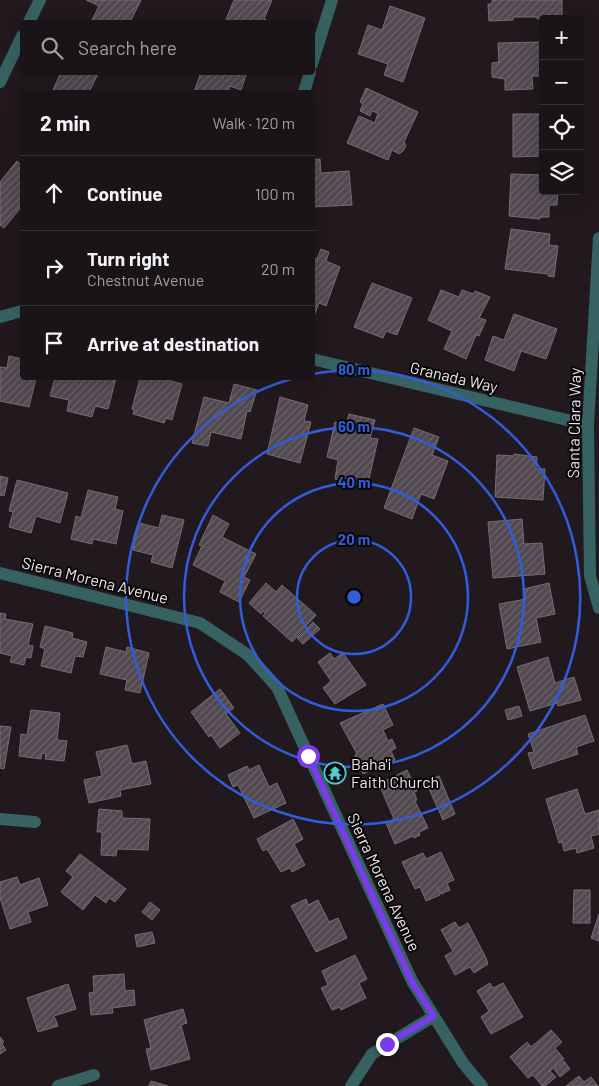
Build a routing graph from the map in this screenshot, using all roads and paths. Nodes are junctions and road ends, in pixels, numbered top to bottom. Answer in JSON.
{"nodes":[{"id":1,"x":40,"y":0,"type":"edge"},
{"id":2,"x":332,"y":0,"type":"edge"},
{"id":3,"x":30,"y":20,"type":"edge"},
{"id":4,"x":20,"y":40,"type":"edge"},
{"id":5,"x":315,"y":54,"type":"edge"},
{"id":6,"x":309,"y":75,"type":"edge"},
{"id":7,"x":0,"y":82,"type":"edge"},
{"id":8,"x":305,"y":90,"type":"edge"},
{"id":9,"x":599,"y":238,"type":"edge"},
{"id":10,"x":20,"y":312,"type":"edge"},
{"id":11,"x":0,"y":317,"type":"edge"},
{"id":12,"x":315,"y":361,"type":"edge"},
{"id":13,"x":588,"y":425,"type":"junction"},
{"id":14,"x":0,"y":572,"type":"edge"},
{"id":15,"x":599,"y":608,"type":"edge"},
{"id":16,"x":0,"y":819,"type":"edge"},
{"id":17,"x":34,"y":822,"type":"dead end"},
{"id":18,"x":434,"y":1016,"type":"junction"},
{"id":19,"x":94,"y":1075,"type":"dead end"},
{"id":20,"x":58,"y":1086,"type":"edge"},
{"id":21,"x":351,"y":1086,"type":"edge"},
{"id":22,"x":482,"y":1086,"type":"edge"}],
"edges":[{"from":1,"to":3,"type":"street"},
{"from":2,"to":5,"type":"street"},
{"from":4,"to":7,"type":"street"},
{"from":6,"to":8,"type":"street"},
{"from":9,"to":13,"type":"street","name":"Santa Clara Way"},
{"from":10,"to":11,"type":"street"},
{"from":12,"to":13,"type":"street","name":"Granada Way"},
{"from":13,"to":15,"type":"street","name":"Santa Clara Way"},
{"from":14,"to":18,"type":"street","name":"Sierra Morena Avenue"},
{"from":16,"to":17,"type":"street"},
{"from":18,"to":21,"type":"street"},
{"from":18,"to":22,"type":"street","name":"Sierra Morena Avenue"},
{"from":19,"to":20,"type":"street"}]}
